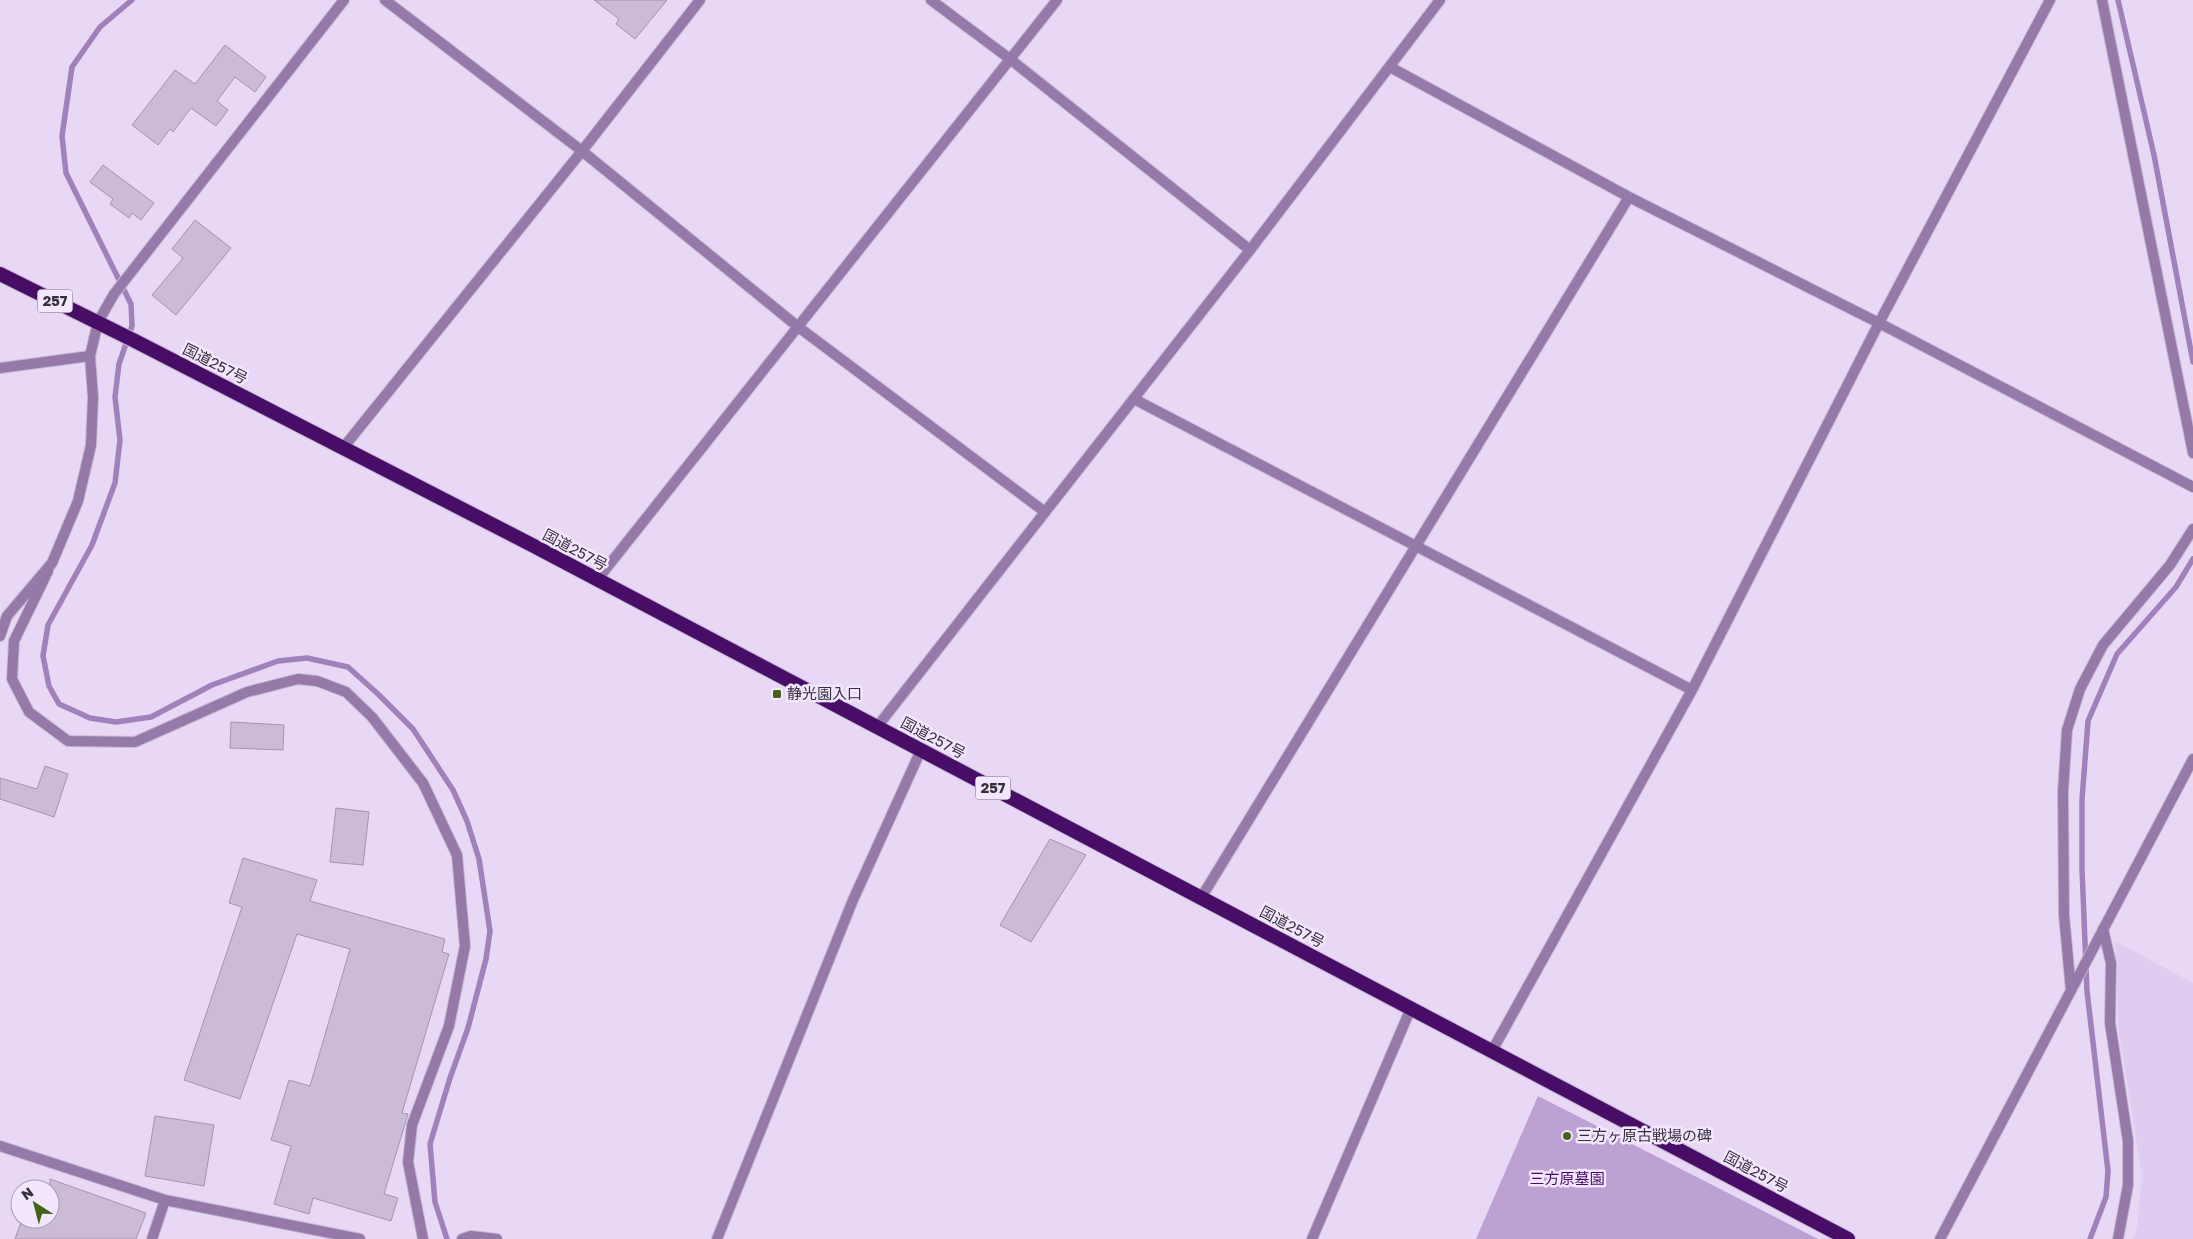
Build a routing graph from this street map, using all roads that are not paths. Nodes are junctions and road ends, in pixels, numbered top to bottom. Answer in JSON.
{"nodes":[{"id":1,"x":344,"y":0,"type":"edge"},
{"id":2,"x":385,"y":0,"type":"edge"},
{"id":3,"x":700,"y":0,"type":"edge"},
{"id":4,"x":931,"y":0,"type":"edge"},
{"id":5,"x":1057,"y":0,"type":"edge"},
{"id":6,"x":1440,"y":0,"type":"edge"},
{"id":7,"x":2050,"y":0,"type":"edge"},
{"id":8,"x":2102,"y":0,"type":"edge"},
{"id":9,"x":1010,"y":59,"type":"junction"},
{"id":10,"x":1390,"y":67,"type":"junction"},
{"id":11,"x":582,"y":151,"type":"junction"},
{"id":12,"x":1629,"y":197,"type":"junction"},
{"id":13,"x":1250,"y":250,"type":"junction"},
{"id":14,"x":0,"y":274,"type":"edge"},
{"id":15,"x":1879,"y":323,"type":"junction"},
{"id":16,"x":104,"y":325,"type":"junction"},
{"id":17,"x":798,"y":326,"type":"junction"},
{"id":18,"x":90,"y":356,"type":"junction"},
{"id":19,"x":0,"y":368,"type":"edge"},
{"id":20,"x":1134,"y":398,"type":"junction"},
{"id":21,"x":343,"y":448,"type":"junction"},
{"id":22,"x":2193,"y":453,"type":"edge"},
{"id":23,"x":2193,"y":488,"type":"edge"},
{"id":24,"x":1045,"y":512,"type":"junction"},
{"id":25,"x":2193,"y":529,"type":"edge"},
{"id":26,"x":1416,"y":546,"type":"junction"},
{"id":27,"x":52,"y":563,"type":"junction"},
{"id":28,"x":597,"y":580,"type":"junction"},
{"id":29,"x":0,"y":636,"type":"edge"},
{"id":30,"x":1692,"y":690,"type":"junction"},
{"id":31,"x":877,"y":727,"type":"junction"},
{"id":32,"x":921,"y":750,"type":"junction"},
{"id":33,"x":2193,"y":759,"type":"edge"},
{"id":34,"x":1201,"y":898,"type":"junction"},
{"id":35,"x":2104,"y":929,"type":"junction"},
{"id":36,"x":2071,"y":992,"type":"junction"},
{"id":37,"x":1410,"y":1008,"type":"junction"},
{"id":38,"x":1492,"y":1051,"type":"junction"},
{"id":39,"x":0,"y":1146,"type":"edge"},
{"id":40,"x":165,"y":1200,"type":"junction"},
{"id":41,"x":466,"y":1238,"type":"edge"},
{"id":42,"x":152,"y":1239,"type":"edge"},
{"id":43,"x":360,"y":1239,"type":"edge"},
{"id":44,"x":423,"y":1239,"type":"edge"},
{"id":45,"x":497,"y":1239,"type":"edge"},
{"id":46,"x":717,"y":1239,"type":"edge"},
{"id":47,"x":1312,"y":1239,"type":"edge"},
{"id":48,"x":1848,"y":1239,"type":"edge"},
{"id":49,"x":1940,"y":1239,"type":"edge"},
{"id":50,"x":2118,"y":1239,"type":"edge"}],
"edges":[{"from":1,"to":16,"type":"street"},
{"from":2,"to":11,"type":"street"},
{"from":3,"to":11,"type":"street"},
{"from":4,"to":9,"type":"street"},
{"from":5,"to":9,"type":"street"},
{"from":6,"to":10,"type":"street"},
{"from":7,"to":15,"type":"street"},
{"from":8,"to":22,"type":"street"},
{"from":9,"to":13,"type":"street"},
{"from":9,"to":17,"type":"street"},
{"from":10,"to":12,"type":"street"},
{"from":10,"to":13,"type":"street"},
{"from":11,"to":17,"type":"street"},
{"from":11,"to":21,"type":"street"},
{"from":12,"to":15,"type":"street"},
{"from":12,"to":26,"type":"street"},
{"from":13,"to":20,"type":"street"},
{"from":14,"to":16,"type":"highway","name":"国道257号","number":"257"},
{"from":15,"to":23,"type":"street"},
{"from":15,"to":30,"type":"street"},
{"from":16,"to":18,"type":"street"},
{"from":16,"to":21,"type":"highway","name":"国道257号","number":"257"},
{"from":17,"to":24,"type":"street"},
{"from":17,"to":28,"type":"street"},
{"from":18,"to":19,"type":"street"},
{"from":18,"to":27,"type":"street"},
{"from":20,"to":24,"type":"street"},
{"from":20,"to":26,"type":"street"},
{"from":21,"to":28,"type":"highway","name":"国道257号","number":"257"},
{"from":24,"to":31,"type":"street"},
{"from":25,"to":36,"type":"street"},
{"from":26,"to":30,"type":"street"},
{"from":26,"to":34,"type":"street"},
{"from":27,"to":29,"type":"street"},
{"from":27,"to":44,"type":"street"},
{"from":28,"to":31,"type":"highway","name":"国道257号","number":"257"},
{"from":30,"to":38,"type":"street"},
{"from":31,"to":32,"type":"highway","name":"国道257号","number":"257"},
{"from":32,"to":34,"type":"highway","name":"国道257号","number":"257"},
{"from":32,"to":46,"type":"street"},
{"from":33,"to":35,"type":"street"},
{"from":34,"to":37,"type":"highway","name":"国道257号","number":"257"},
{"from":35,"to":36,"type":"street"},
{"from":35,"to":50,"type":"street"},
{"from":36,"to":49,"type":"street"},
{"from":37,"to":38,"type":"highway","name":"国道257号","number":"257"},
{"from":37,"to":47,"type":"street"},
{"from":38,"to":48,"type":"highway","name":"国道257号","number":"257"},
{"from":39,"to":40,"type":"street"},
{"from":40,"to":42,"type":"street"},
{"from":40,"to":43,"type":"street"},
{"from":41,"to":45,"type":"street"}]}
